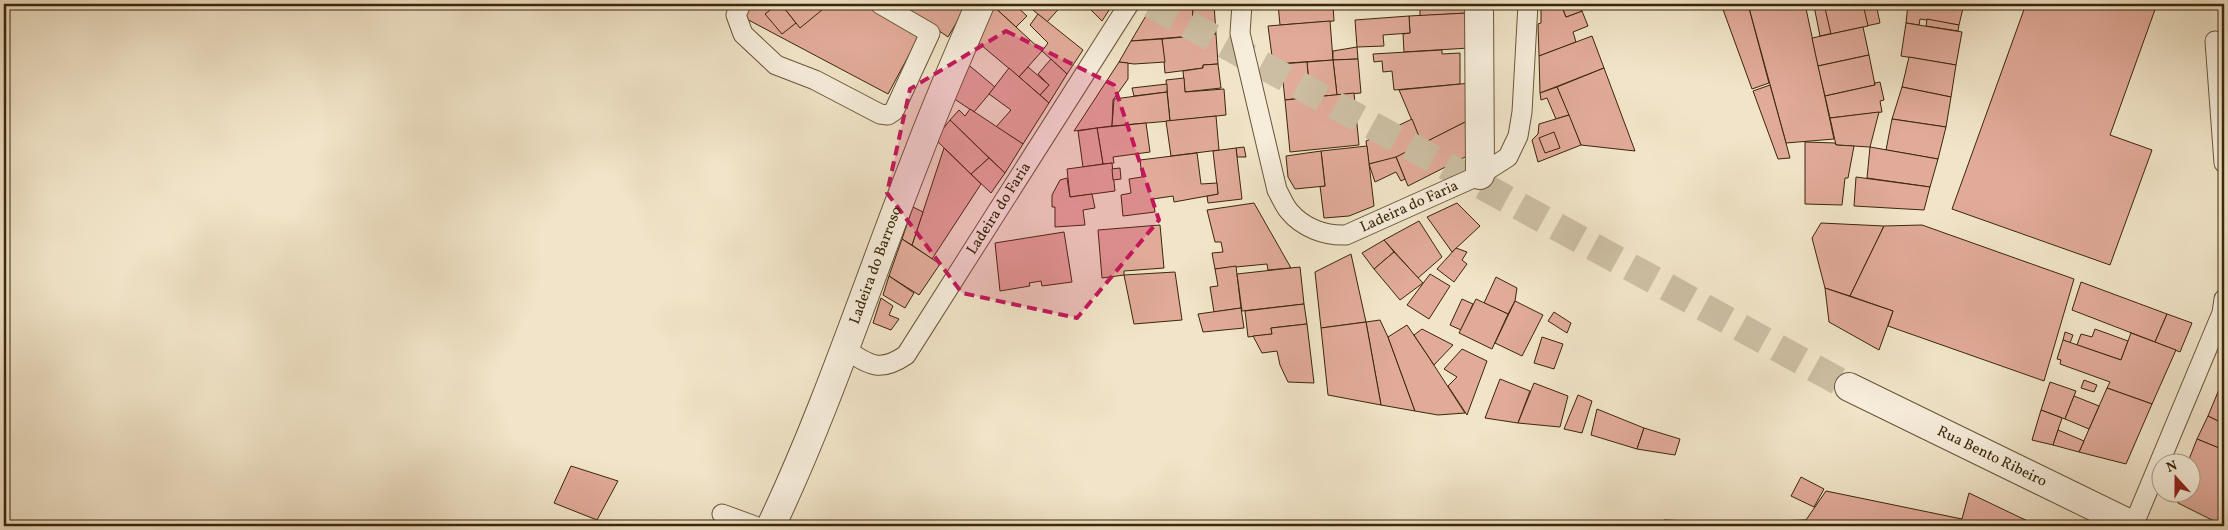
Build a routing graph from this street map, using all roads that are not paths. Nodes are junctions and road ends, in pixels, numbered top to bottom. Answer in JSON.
{"nodes":[{"id":1,"x":741,"y":4,"type":"edge"},
{"id":2,"x":880,"y":4,"type":"edge"},
{"id":3,"x":980,"y":4,"type":"edge"},
{"id":4,"x":1129,"y":4,"type":"edge"},
{"id":5,"x":1242,"y":4,"type":"edge"},
{"id":6,"x":1479,"y":4,"type":"edge"},
{"id":7,"x":1528,"y":4,"type":"edge"},
{"id":8,"x":2215,"y":41,"type":"dead end"},
{"id":9,"x":2224,"y":163,"type":"edge"},
{"id":10,"x":1480,"y":175,"type":"junction"},
{"id":11,"x":2224,"y":299,"type":"edge"},
{"id":12,"x":844,"y":349,"type":"junction"},
{"id":13,"x":1849,"y":387,"type":"tunnel mouth"},
{"id":14,"x":722,"y":514,"type":"dead end"},
{"id":15,"x":756,"y":526,"type":"edge"},
{"id":16,"x":771,"y":526,"type":"edge"},
{"id":17,"x":2133,"y":526,"type":"edge"}],
"edges":[{"from":1,"to":2,"type":"lane"},
{"from":3,"to":12,"type":"street","name":"Ladeira do Barroso"},
{"from":4,"to":12,"type":"lane","name":"Ladeira do Faria"},
{"from":5,"to":10,"type":"lane","name":"Ladeira do Faria"},
{"from":6,"to":10,"type":"street"},
{"from":7,"to":10,"type":"lane","name":"Ladeira do Faria"},
{"from":8,"to":9,"type":"lane"},
{"from":11,"to":17,"type":"lane"},
{"from":12,"to":16,"type":"street","name":"Ladeira do Barroso"},
{"from":13,"to":17,"type":"street","name":"Rua Bento Ribeiro"},
{"from":14,"to":15,"type":"lane"}]}
